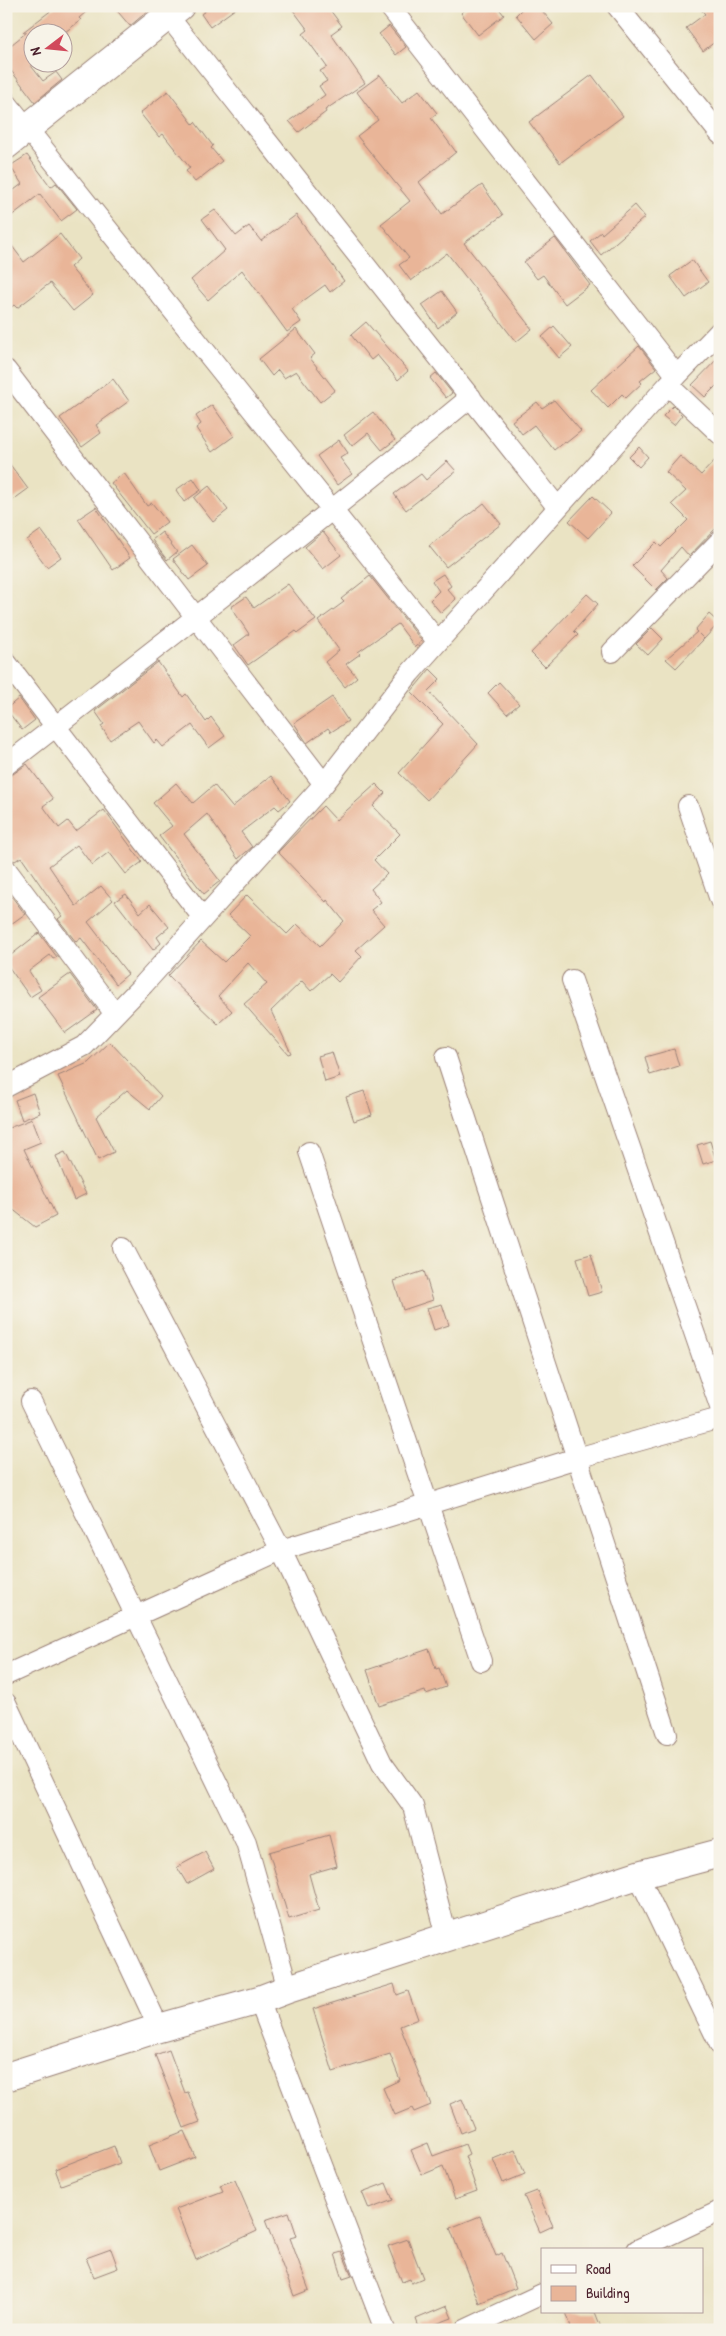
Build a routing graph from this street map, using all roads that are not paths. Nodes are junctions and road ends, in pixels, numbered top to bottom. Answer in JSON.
{"nodes":[{"id":1,"x":389,"y":6,"type":"edge"},
{"id":2,"x":617,"y":6,"type":"edge"},
{"id":3,"x":169,"y":9,"type":"edge"},
{"id":4,"x":6,"y":102,"type":"edge"},
{"id":5,"x":720,"y":134,"type":"edge"},
{"id":6,"x":16,"y":137,"type":"edge"},
{"id":7,"x":720,"y":331,"type":"edge"},
{"id":8,"x":6,"y":370,"type":"edge"},
{"id":9,"x":673,"y":380,"type":"junction"},
{"id":10,"x":470,"y":397,"type":"junction"},
{"id":11,"x":720,"y":434,"type":"edge"},
{"id":12,"x":558,"y":508,"type":"junction"},
{"id":13,"x":334,"y":510,"type":"junction"},
{"id":14,"x":720,"y":541,"type":"edge"},
{"id":15,"x":195,"y":616,"type":"junction"},
{"id":16,"x":438,"y":642,"type":"junction"},
{"id":17,"x":612,"y":652,"type":"dead end"},
{"id":18,"x":6,"y":662,"type":"edge"},
{"id":19,"x":56,"y":726,"type":"junction"},
{"id":20,"x":6,"y":765,"type":"edge"},
{"id":21,"x":324,"y":784,"type":"junction"},
{"id":22,"x":688,"y":806,"type":"dead end"},
{"id":23,"x":6,"y":870,"type":"edge"},
{"id":24,"x":720,"y":900,"type":"edge"},
{"id":25,"x":204,"y":918,"type":"junction"},
{"id":26,"x":572,"y":980,"type":"dead end"},
{"id":27,"x":116,"y":1014,"type":"junction"},
{"id":28,"x":446,"y":1057,"type":"dead end"},
{"id":29,"x":9,"y":1081,"type":"edge"},
{"id":30,"x":309,"y":1152,"type":"dead end"},
{"id":31,"x":123,"y":1248,"type":"dead end"},
{"id":32,"x":32,"y":1401,"type":"dead end"},
{"id":33,"x":720,"y":1407,"type":"edge"},
{"id":34,"x":720,"y":1418,"type":"edge"},
{"id":35,"x":577,"y":1458,"type":"junction"},
{"id":36,"x":429,"y":1504,"type":"junction"},
{"id":37,"x":281,"y":1550,"type":"junction"},
{"id":38,"x":137,"y":1615,"type":"junction"},
{"id":39,"x":481,"y":1661,"type":"dead end"},
{"id":40,"x":6,"y":1675,"type":"edge"},
{"id":41,"x":6,"y":1703,"type":"edge"},
{"id":42,"x":668,"y":1734,"type":"dead end"},
{"id":43,"x":720,"y":1853,"type":"edge"},
{"id":44,"x":638,"y":1875,"type":"junction"},
{"id":45,"x":447,"y":1937,"type":"junction"},
{"id":46,"x":288,"y":1989,"type":"junction"},
{"id":47,"x":259,"y":2000,"type":"junction"},
{"id":48,"x":158,"y":2028,"type":"junction"},
{"id":49,"x":720,"y":2045,"type":"edge"},
{"id":50,"x":6,"y":2077,"type":"edge"},
{"id":51,"x":720,"y":2211,"type":"edge"},
{"id":52,"x":641,"y":2248,"type":"edge"},
{"id":53,"x":541,"y":2294,"type":"edge"},
{"id":54,"x":385,"y":2330,"type":"edge"},
{"id":55,"x":465,"y":2330,"type":"edge"}],
"edges":[{"from":1,"to":9,"type":"street"},
{"from":2,"to":5,"type":"street"},
{"from":3,"to":6,"type":"main road"},
{"from":3,"to":10,"type":"street"},
{"from":4,"to":6,"type":"street"},
{"from":6,"to":13,"type":"street"},
{"from":7,"to":9,"type":"street"},
{"from":8,"to":15,"type":"street"},
{"from":9,"to":11,"type":"street"},
{"from":9,"to":12,"type":"street"},
{"from":10,"to":12,"type":"street"},
{"from":10,"to":13,"type":"street"},
{"from":12,"to":16,"type":"street"},
{"from":13,"to":15,"type":"street"},
{"from":13,"to":16,"type":"street"},
{"from":14,"to":17,"type":"street"},
{"from":15,"to":19,"type":"street"},
{"from":15,"to":21,"type":"street"},
{"from":16,"to":21,"type":"street"},
{"from":18,"to":19,"type":"street"},
{"from":19,"to":20,"type":"street"},
{"from":19,"to":25,"type":"street"},
{"from":21,"to":25,"type":"street"},
{"from":22,"to":24,"type":"street"},
{"from":23,"to":27,"type":"street"},
{"from":25,"to":27,"type":"street"},
{"from":26,"to":33,"type":"street"},
{"from":27,"to":29,"type":"street"},
{"from":28,"to":35,"type":"street"},
{"from":30,"to":36,"type":"street"},
{"from":31,"to":37,"type":"street"},
{"from":32,"to":38,"type":"street"},
{"from":34,"to":35,"type":"street"},
{"from":35,"to":36,"type":"street"},
{"from":35,"to":42,"type":"street"},
{"from":36,"to":37,"type":"street"},
{"from":36,"to":39,"type":"street"},
{"from":37,"to":38,"type":"street"},
{"from":37,"to":45,"type":"street"},
{"from":38,"to":40,"type":"street"},
{"from":38,"to":46,"type":"street"},
{"from":41,"to":48,"type":"street"},
{"from":43,"to":44,"type":"main road"},
{"from":44,"to":45,"type":"main road"},
{"from":44,"to":49,"type":"street"},
{"from":45,"to":46,"type":"main road"},
{"from":46,"to":47,"type":"main road"},
{"from":47,"to":48,"type":"main road"},
{"from":47,"to":54,"type":"street"},
{"from":48,"to":50,"type":"main road"},
{"from":51,"to":52,"type":"street"},
{"from":53,"to":55,"type":"street"}]}
